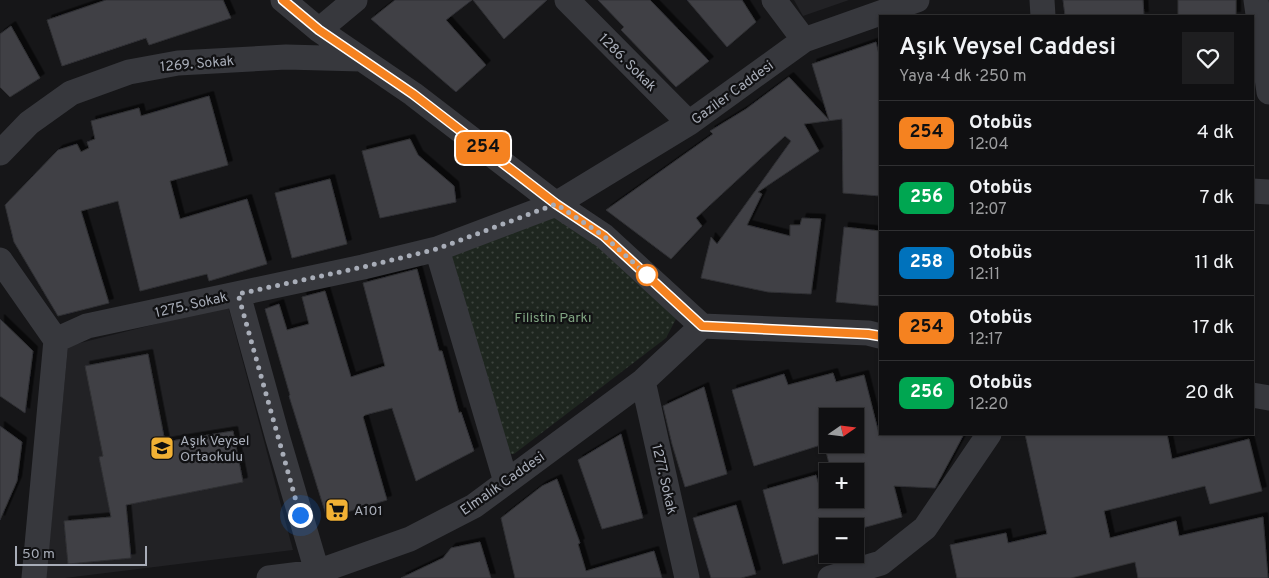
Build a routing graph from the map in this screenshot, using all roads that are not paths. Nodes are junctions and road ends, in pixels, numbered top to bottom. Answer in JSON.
{"nodes":[{"id":1,"x":283,"y":0,"type":"edge"},
{"id":2,"x":355,"y":0,"type":"edge"},
{"id":3,"x":567,"y":0,"type":"edge"},
{"id":4,"x":774,"y":0,"type":"edge"},
{"id":5,"x":917,"y":0,"type":"edge"},
{"id":6,"x":1042,"y":0,"type":"edge"},
{"id":7,"x":1256,"y":0,"type":"edge"},
{"id":8,"x":886,"y":15,"type":"edge"},
{"id":9,"x":1043,"y":15,"type":"edge"},
{"id":10,"x":878,"y":19,"type":"edge"},
{"id":11,"x":319,"y":30,"type":"junction"},
{"id":12,"x":804,"y":40,"type":"junction"},
{"id":13,"x":361,"y":59,"type":"junction"},
{"id":14,"x":1269,"y":92,"type":"edge"},
{"id":15,"x":689,"y":123,"type":"junction"},
{"id":16,"x":0,"y":153,"type":"edge"},
{"id":17,"x":1254,"y":191,"type":"edge"},
{"id":18,"x":1269,"y":192,"type":"edge"},
{"id":19,"x":556,"y":204,"type":"junction"},
{"id":20,"x":437,"y":249,"type":"junction"},
{"id":21,"x":0,"y":260,"type":"edge"},
{"id":22,"x":238,"y":294,"type":"junction"},
{"id":23,"x":702,"y":326,"type":"junction"},
{"id":24,"x":879,"y":336,"type":"edge"},
{"id":25,"x":56,"y":340,"type":"junction"},
{"id":26,"x":643,"y":381,"type":"junction"},
{"id":27,"x":1254,"y":395,"type":"edge"},
{"id":28,"x":1269,"y":398,"type":"edge"},
{"id":29,"x":988,"y":435,"type":"edge"},
{"id":30,"x":506,"y":482,"type":"junction"},
{"id":31,"x":318,"y":575,"type":"edge"},
{"id":32,"x":34,"y":578,"type":"edge"},
{"id":33,"x":269,"y":578,"type":"edge"},
{"id":34,"x":687,"y":578,"type":"edge"},
{"id":35,"x":830,"y":578,"type":"edge"}],
"edges":[{"from":1,"to":11,"type":"street"},
{"from":2,"to":11,"type":"street"},
{"from":3,"to":15,"type":"street","name":"1286. Sokak"},
{"from":4,"to":12,"type":"street"},
{"from":5,"to":8,"type":"street","name":"Gaziler Caddesi"},
{"from":6,"to":9,"type":"street"},
{"from":7,"to":14,"type":"street"},
{"from":10,"to":12,"type":"street","name":"Gaziler Caddesi"},
{"from":11,"to":13,"type":"street"},
{"from":12,"to":15,"type":"street","name":"Gaziler Caddesi"},
{"from":13,"to":16,"type":"street","name":"1269. Sokak"},
{"from":13,"to":19,"type":"street"},
{"from":15,"to":19,"type":"street","name":"Gaziler Caddesi"},
{"from":17,"to":18,"type":"street"},
{"from":19,"to":20,"type":"street","name":"1275. Sokak"},
{"from":19,"to":23,"type":"street"},
{"from":20,"to":22,"type":"street","name":"1275. Sokak"},
{"from":20,"to":30,"type":"street"},
{"from":21,"to":25,"type":"street"},
{"from":22,"to":25,"type":"street","name":"1275. Sokak"},
{"from":22,"to":31,"type":"street"},
{"from":23,"to":24,"type":"street"},
{"from":23,"to":26,"type":"street","name":"Elmalık Caddesi"},
{"from":25,"to":32,"type":"street"},
{"from":26,"to":30,"type":"street","name":"Elmalık Caddesi"},
{"from":26,"to":34,"type":"street","name":"1277. Sokak"},
{"from":27,"to":28,"type":"street"},
{"from":29,"to":35,"type":"street"},
{"from":30,"to":31,"type":"street","name":"Elmalık Caddesi"},
{"from":31,"to":33,"type":"street","name":"Elmalık Caddesi"}]}
